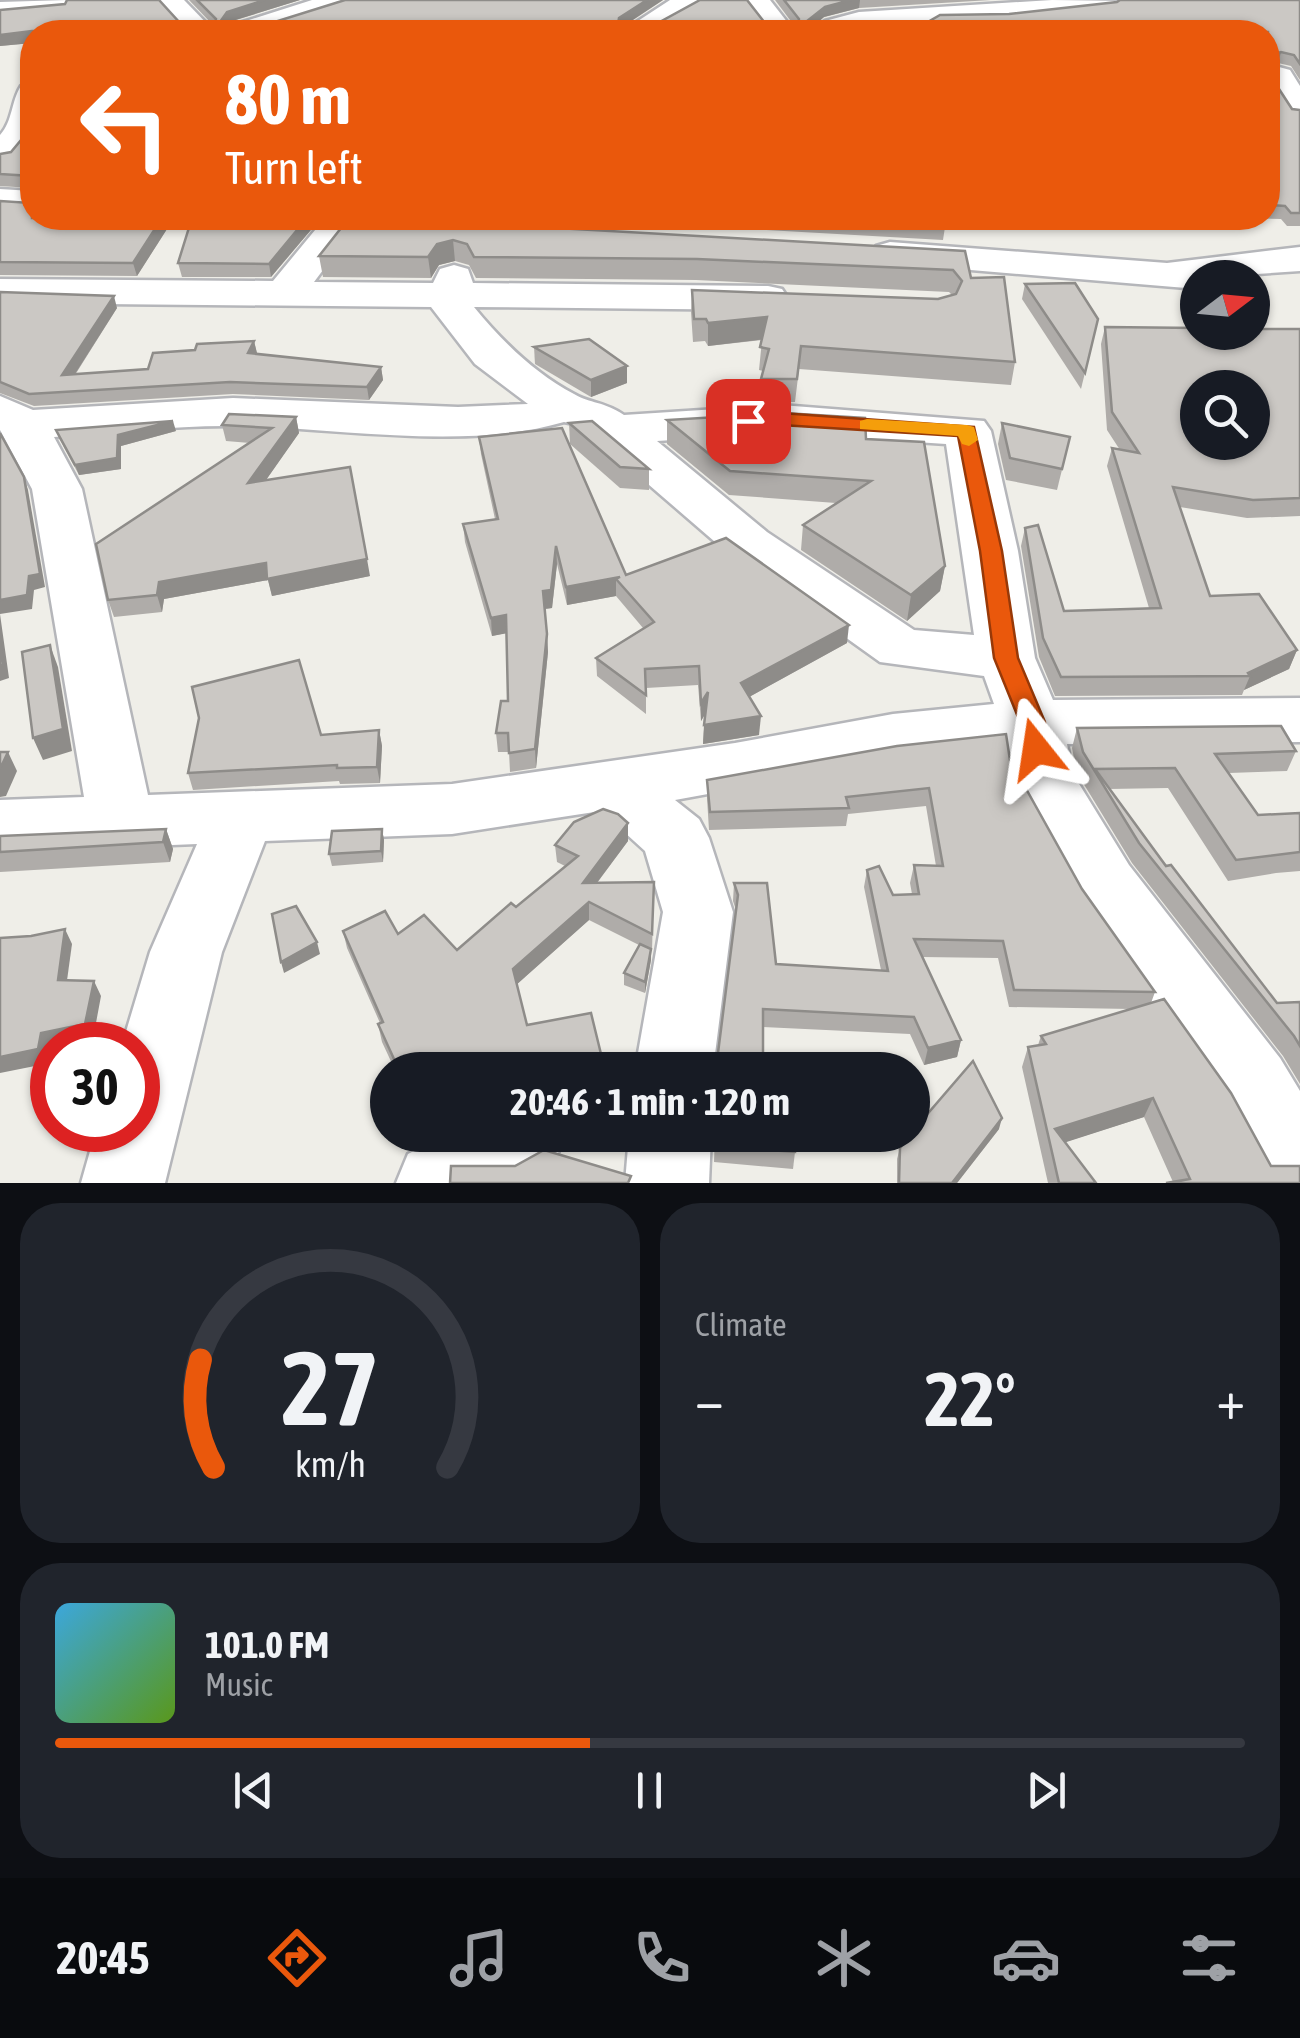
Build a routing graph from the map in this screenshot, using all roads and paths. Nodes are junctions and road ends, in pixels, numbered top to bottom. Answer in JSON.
{"nodes":[{"id":1,"x":169,"y":0,"type":"edge"},
{"id":2,"x":339,"y":0,"type":"edge"},
{"id":3,"x":698,"y":0,"type":"edge"},
{"id":4,"x":756,"y":0,"type":"edge"},
{"id":5,"x":880,"y":0,"type":"edge"},
{"id":6,"x":1118,"y":1,"type":"edge"},
{"id":7,"x":61,"y":7,"type":"edge"},
{"id":8,"x":0,"y":10,"type":"edge"},
{"id":9,"x":918,"y":19,"type":"junction"},
{"id":10,"x":189,"y":20,"type":"edge"},
{"id":11,"x":277,"y":20,"type":"edge"},
{"id":12,"x":656,"y":20,"type":"edge"},
{"id":13,"x":772,"y":20,"type":"edge"},
{"id":14,"x":899,"y":20,"type":"edge"},
{"id":15,"x":923,"y":20,"type":"edge"},
{"id":16,"x":1282,"y":77,"type":"edge"},
{"id":17,"x":1300,"y":110,"type":"edge"},
{"id":18,"x":20,"y":132,"type":"edge"},
{"id":19,"x":0,"y":155,"type":"edge"},
{"id":20,"x":345,"y":230,"type":"edge"},
{"id":21,"x":495,"y":230,"type":"edge"},
{"id":22,"x":963,"y":230,"type":"edge"},
{"id":23,"x":859,"y":252,"type":"edge"},
{"id":24,"x":974,"y":259,"type":"junction"},
{"id":25,"x":1174,"y":272,"type":"junction"},
{"id":26,"x":1180,"y":273,"type":"edge"},
{"id":27,"x":1286,"y":282,"type":"edge"},
{"id":28,"x":0,"y":291,"type":"edge"},
{"id":29,"x":284,"y":294,"type":"junction"},
{"id":30,"x":442,"y":296,"type":"junction"},
{"id":31,"x":806,"y":298,"type":"edge"},
{"id":32,"x":563,"y":408,"type":"junction"},
{"id":33,"x":12,"y":418,"type":"edge"},
{"id":34,"x":614,"y":430,"type":"junction"},
{"id":35,"x":1006,"y":658,"type":"junction"},
{"id":36,"x":1300,"y":720,"type":"edge"},
{"id":37,"x":1032,"y":722,"type":"junction"},
{"id":38,"x":612,"y":784,"type":"junction"},
{"id":39,"x":242,"y":817,"type":"junction"},
{"id":40,"x":121,"y":822,"type":"junction"},
{"id":41,"x":0,"y":826,"type":"edge"},
{"id":42,"x":160,"y":1046,"type":"edge"},
{"id":43,"x":667,"y":1052,"type":"edge"},
{"id":44,"x":131,"y":1152,"type":"edge"},
{"id":45,"x":494,"y":1152,"type":"edge"},
{"id":46,"x":669,"y":1152,"type":"edge"},
{"id":47,"x":1300,"y":1169,"type":"edge"},
{"id":48,"x":123,"y":1183,"type":"edge"},
{"id":49,"x":438,"y":1183,"type":"edge"},
{"id":50,"x":667,"y":1183,"type":"edge"}],
"edges":[{"from":1,"to":10,"type":"street"},
{"from":2,"to":11,"type":"street"},
{"from":3,"to":12,"type":"street"},
{"from":4,"to":13,"type":"street"},
{"from":5,"to":9,"type":"street"},
{"from":6,"to":9,"type":"street"},
{"from":7,"to":8,"type":"street"},
{"from":9,"to":14,"type":"street"},
{"from":9,"to":15,"type":"street"},
{"from":16,"to":17,"type":"street"},
{"from":18,"to":19,"type":"street"},
{"from":20,"to":29,"type":"street"},
{"from":21,"to":30,"type":"street"},
{"from":22,"to":24,"type":"street"},
{"from":23,"to":24,"type":"street"},
{"from":24,"to":25,"type":"street"},
{"from":25,"to":26,"type":"street"},
{"from":25,"to":27,"type":"street"},
{"from":28,"to":29,"type":"street"},
{"from":29,"to":30,"type":"street"},
{"from":30,"to":31,"type":"street"},
{"from":30,"to":32,"type":"street"},
{"from":32,"to":33,"type":"street"},
{"from":32,"to":34,"type":"street"},
{"from":33,"to":40,"type":"street"},
{"from":34,"to":35,"type":"street"},
{"from":34,"to":35,"type":"street"},
{"from":35,"to":37,"type":"street"},
{"from":36,"to":37,"type":"street"},
{"from":37,"to":38,"type":"street"},
{"from":37,"to":47,"type":"street"},
{"from":38,"to":39,"type":"street"},
{"from":38,"to":43,"type":"street"},
{"from":39,"to":40,"type":"street"},
{"from":39,"to":42,"type":"street"},
{"from":40,"to":41,"type":"street"},
{"from":44,"to":48,"type":"street"},
{"from":45,"to":49,"type":"street"},
{"from":46,"to":50,"type":"street"}]}
